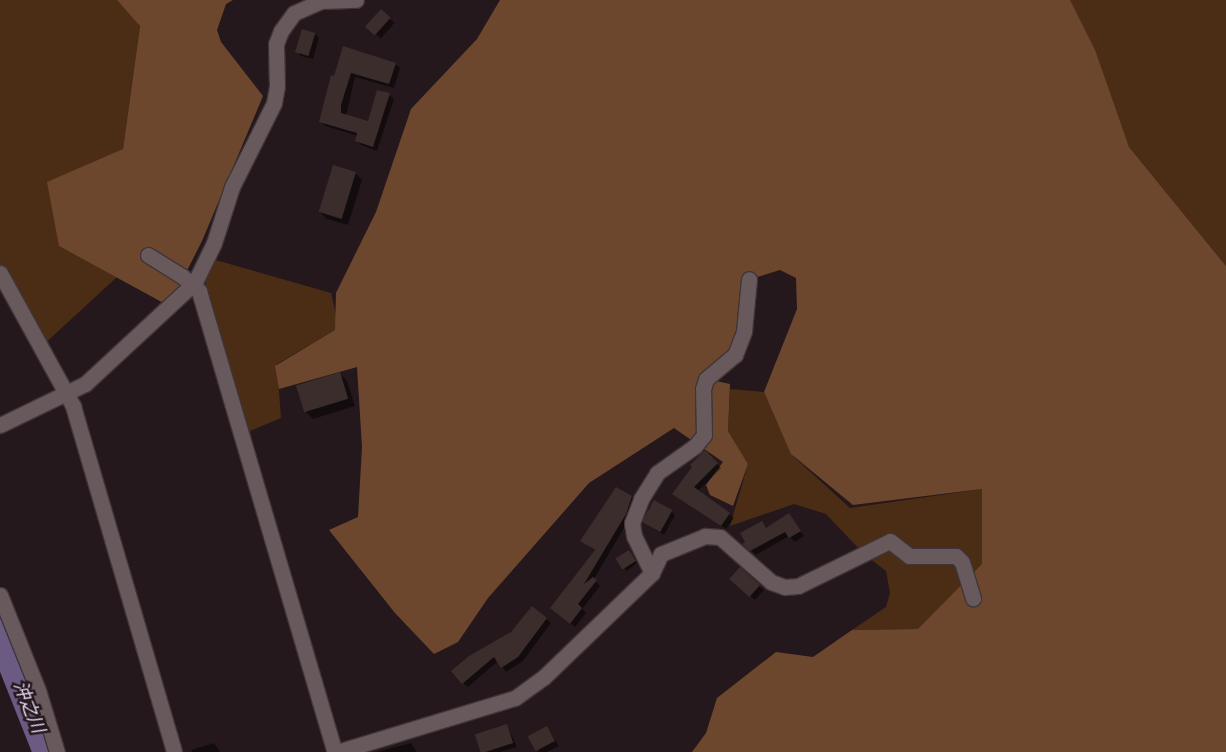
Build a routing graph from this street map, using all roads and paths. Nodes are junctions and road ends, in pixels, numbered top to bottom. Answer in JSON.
{"nodes":[{"id":1,"x":356,"y":0,"type":"edge"},
{"id":2,"x":148,"y":255,"type":"dead end"},
{"id":3,"x":0,"y":273,"type":"edge"},
{"id":4,"x":749,"y":278,"type":"dead end"},
{"id":5,"x":192,"y":284,"type":"junction"},
{"id":6,"x":68,"y":395,"type":"junction"},
{"id":7,"x":0,"y":425,"type":"edge"},
{"id":8,"x":652,"y":573,"type":"junction"},
{"id":9,"x":0,"y":595,"type":"edge"},
{"id":10,"x":973,"y":598,"type":"dead end"},
{"id":11,"x":57,"y":752,"type":"edge"},
{"id":12,"x":174,"y":752,"type":"edge"},
{"id":13,"x":336,"y":752,"type":"edge"}],
"edges":[{"from":1,"to":5,"type":"street"},
{"from":2,"to":5,"type":"street"},
{"from":3,"to":6,"type":"street"},
{"from":4,"to":8,"type":"street"},
{"from":5,"to":6,"type":"street"},
{"from":5,"to":13,"type":"street"},
{"from":6,"to":7,"type":"street"},
{"from":6,"to":12,"type":"street"},
{"from":8,"to":10,"type":"street"},
{"from":8,"to":13,"type":"street"},
{"from":9,"to":11,"type":"street"}]}
